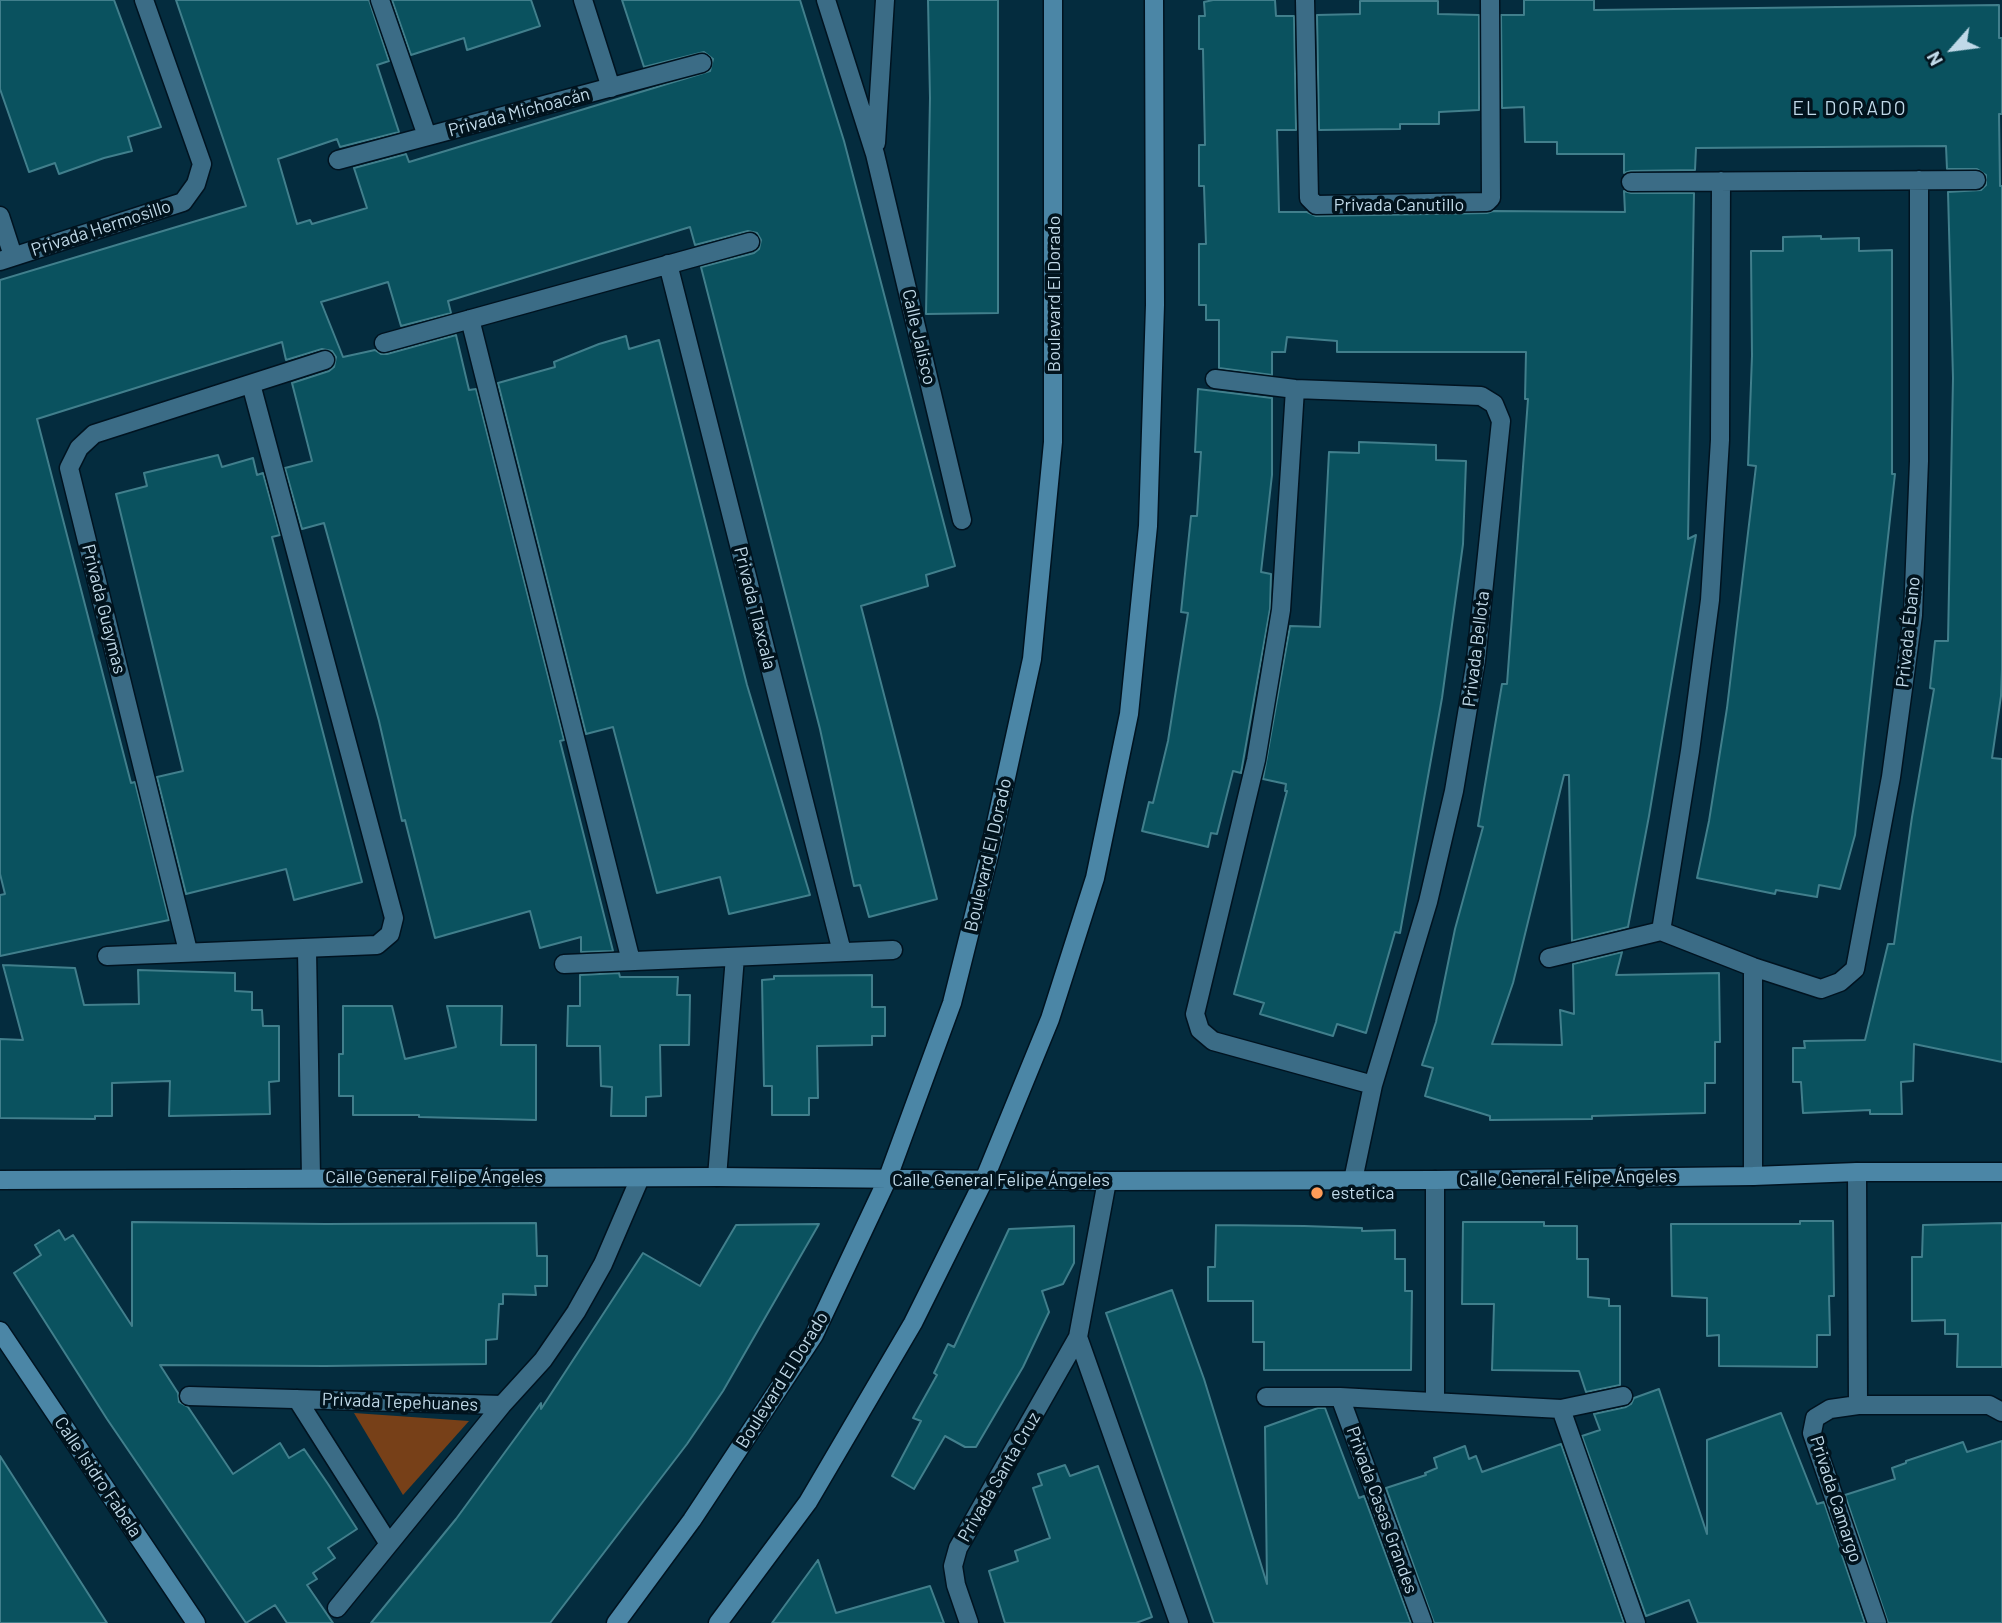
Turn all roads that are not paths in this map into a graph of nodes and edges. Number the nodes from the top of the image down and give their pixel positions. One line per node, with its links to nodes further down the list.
1 (144, 0): 21 (street, Privada Hermosillo)
2 (380, 0): 12 (street, Privada Michoacán)
3 (583, 0): 11 (street, Privada Michoacán)
4 (826, 0): 13 (street, Calle Jalisco)
5 (885, 0): 13 (street, Calle Jalisco)
6 (1053, 0): 49 (main road, Boulevard El Dorado)
7 (1154, 0): 50 (main road)
8 (1305, 0): 9 (street, Privada Canutillo)
9 (1490, 0)
10 (702, 63): 11 (street, Privada Michoacán)
11 (611, 88): 12 (street, Privada Michoacán)
12 (427, 136): 14 (street, Privada Michoacán)
13 (876, 154): 29 (street, Calle Jalisco)
14 (338, 160)
15 (1919, 180): 16 (street); 17 (street); 40 (street, Privada Ébano)
16 (1976, 180)
17 (1720, 181): 18 (street); 30 (street)
18 (1631, 182)
19 (0, 216): 21 (street, Privada Hermosillo)
20 (750, 242): 22 (street)
21 (7, 258)
22 (668, 264): 23 (street); 34 (street, Privada Tlaxcala)
23 (470, 319): 24 (street); 38 (street)
24 (384, 343)
25 (325, 360): 27 (street, Privada Guaymas)
26 (1215, 379): 28 (street, Privada Bellota)
27 (251, 383): 31 (street); 33 (street, Privada Guaymas)
28 (1295, 389): 41 (street); 41 (street, Privada Bellota)
29 (962, 520)
30 (1661, 931): 37 (street); 40 (street, Privada Ébano)
31 (307, 950): 33 (street); 45 (street)
32 (893, 950): 34 (street)
33 (188, 951): 35 (street)
34 (842, 952): 36 (street)
35 (107, 956)
36 (735, 957): 38 (street); 46 (street)
37 (1549, 958)
38 (631, 961): 39 (street)
39 (564, 964)
40 (1753, 967): 44 (street)
41 (1373, 1085): 51 (street, Privada Bellota)
42 (1857, 1172): 43 (main road, Calle General Felipe Ángeles); 44 (main road, Calle General Felipe Ángeles); 63 (street)
43 (2002, 1172)
44 (1753, 1176): 52 (main road, Calle General Felipe Ángeles)
45 (311, 1177): 47 (main road, Calle General Felipe Ángeles); 48 (main road, Calle General Felipe Ángeles)
46 (717, 1177): 47 (main road, Calle General Felipe Ángeles); 49 (main road, Calle General Felipe Ángeles)
47 (640, 1178): 62 (street, Privada Tepehuanes)
48 (0, 1180)
49 (887, 1180): 50 (main road, Calle General Felipe Ángeles); 69 (main road, Boulevard El Dorado)
50 (984, 1180): 53 (main road, Calle General Felipe Ángeles); 70 (main road)
51 (1353, 1180): 52 (main road, Calle General Felipe Ángeles); 53 (main road, Calle General Felipe Ángeles)
52 (1435, 1180): 61 (street)
53 (1107, 1181): 55 (street, Privada Santa Cruz)
54 (0, 1331): 68 (main road, Calle Isidro Fabela)
55 (1078, 1337): 71 (street, Privada Santa Cruz); 72 (street, Privada Santa Cruz)
56 (190, 1396): 60 (street, Privada Tepehuanes)
57 (1623, 1396): 64 (street, Privada Casas Grandes)
58 (1266, 1397): 59 (street, Privada Casas Grandes)
59 (1340, 1397): 61 (street, Privada Casas Grandes); 73 (street, Privada Casas Grandes)
60 (297, 1399): 62 (street, Privada Tepehuanes); 66 (street, Privada Tepehuanes)
61 (1435, 1401): 64 (street, Privada Casas Grandes)
62 (502, 1405): 66 (street, Privada Tepehuanes)
63 (1858, 1405): 65 (street, Privada Camargo); 75 (street, Privada Camargo)
64 (1561, 1409): 74 (street)
65 (2002, 1412)
66 (389, 1544): 67 (street, Privada Tepehuanes)
67 (337, 1608)
68 (196, 1623)
69 (616, 1623)
70 (718, 1623)
71 (969, 1623)
72 (1179, 1623)
73 (1423, 1623)
74 (1636, 1623)
75 (1877, 1623)

